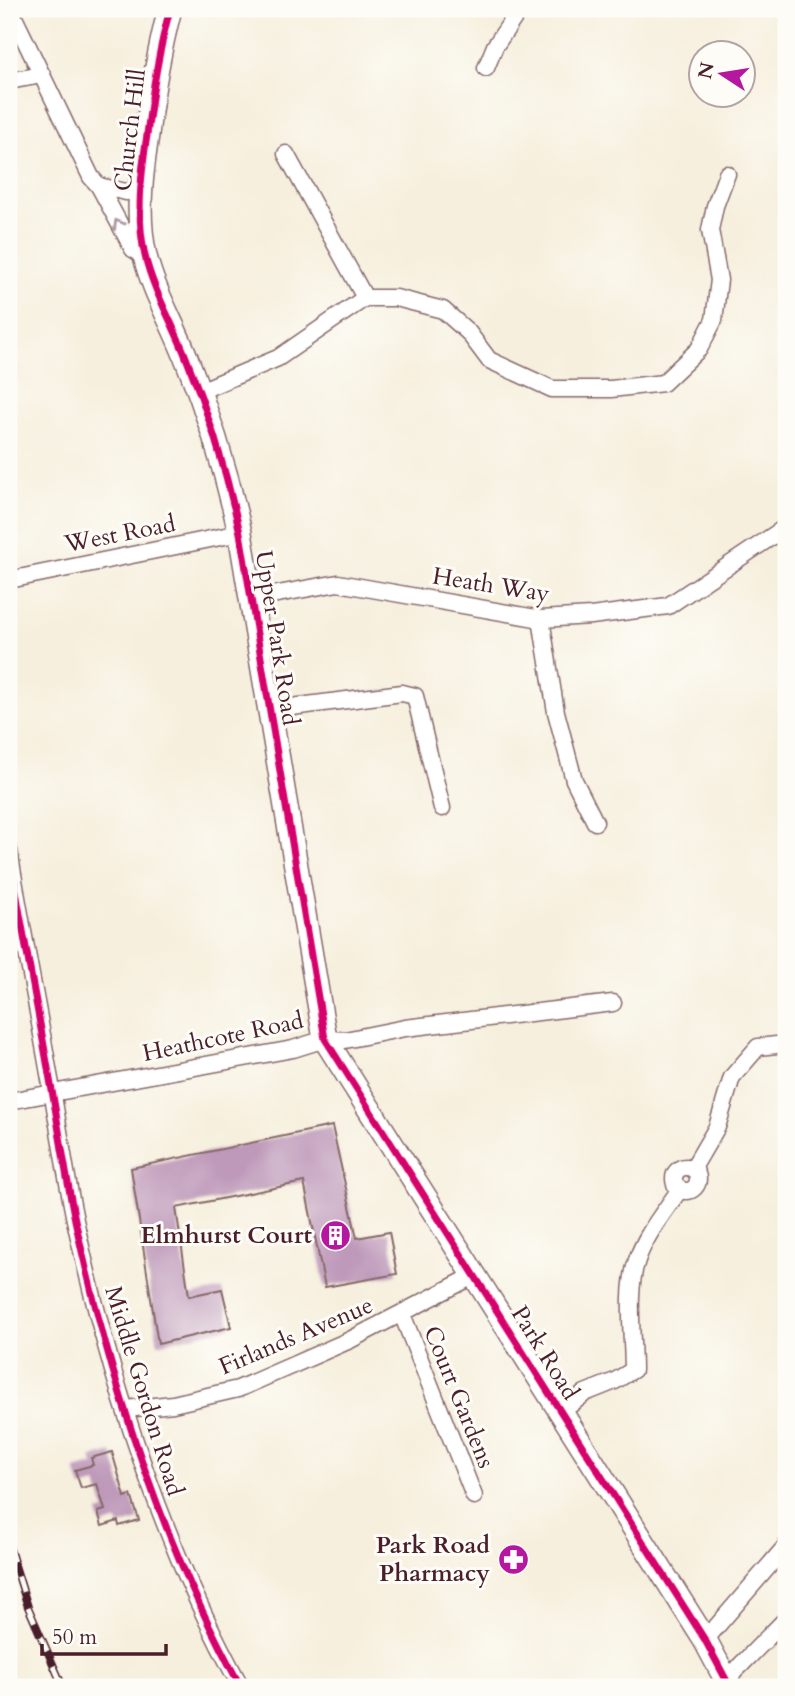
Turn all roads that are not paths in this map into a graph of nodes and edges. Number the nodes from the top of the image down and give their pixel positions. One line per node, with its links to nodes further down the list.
1 (10, 9): 5 (street, Upper Park Road)
2 (170, 9): 10 (street, Church Hill)
3 (520, 9): 4 (street)
4 (486, 68)
5 (42, 75): 6 (street); 9 (street, Upper Park Road)
6 (9, 81)
7 (286, 154): 12 (street)
8 (727, 174): 12 (street)
9 (99, 186): 10 (street); 11 (street, Upper Park Road, one-way to 9)
10 (139, 191): 11 (street, Church Hill)
11 (145, 256): 13 (street, Upper Park Road)
12 (365, 298): 13 (street)
13 (200, 391): 15 (street, Upper Park Road)
14 (786, 527): 18 (street, Heath Way)
15 (240, 533): 16 (street, West Road); 17 (street, Upper Park Road)
16 (9, 580)
17 (250, 599): 18 (street, Heath Way); 19 (street, Upper Park Road)
18 (541, 619): 21 (street)
19 (268, 710): 20 (street); 24 (street, Upper Park Road)
20 (442, 808)
21 (595, 822)
22 (9, 850): 26 (street, Middle Gordon Road)
23 (613, 1003): 24 (street, Heathcote Road)
24 (325, 1039): 26 (street, Heathcote Road); 28 (street, Park Road)
25 (786, 1044): 31 (street)
26 (52, 1092): 27 (street, Heathcote Road); 30 (street, Middle Gordon Road)
27 (9, 1101)
28 (473, 1276): 29 (street, Firlands Avenue); 31 (street, Park Road)
29 (402, 1314): 30 (street, Firlands Avenue); 32 (street, Court Gardens)
30 (126, 1409): 37 (street, Middle Gordon Road)
31 (560, 1413): 35 (street, Park Road)
32 (474, 1496)
33 (786, 1546): 35 (street)
34 (786, 1619): 36 (street)
35 (705, 1640): 36 (street, Park Road)
36 (728, 1684)
37 (241, 1687)

